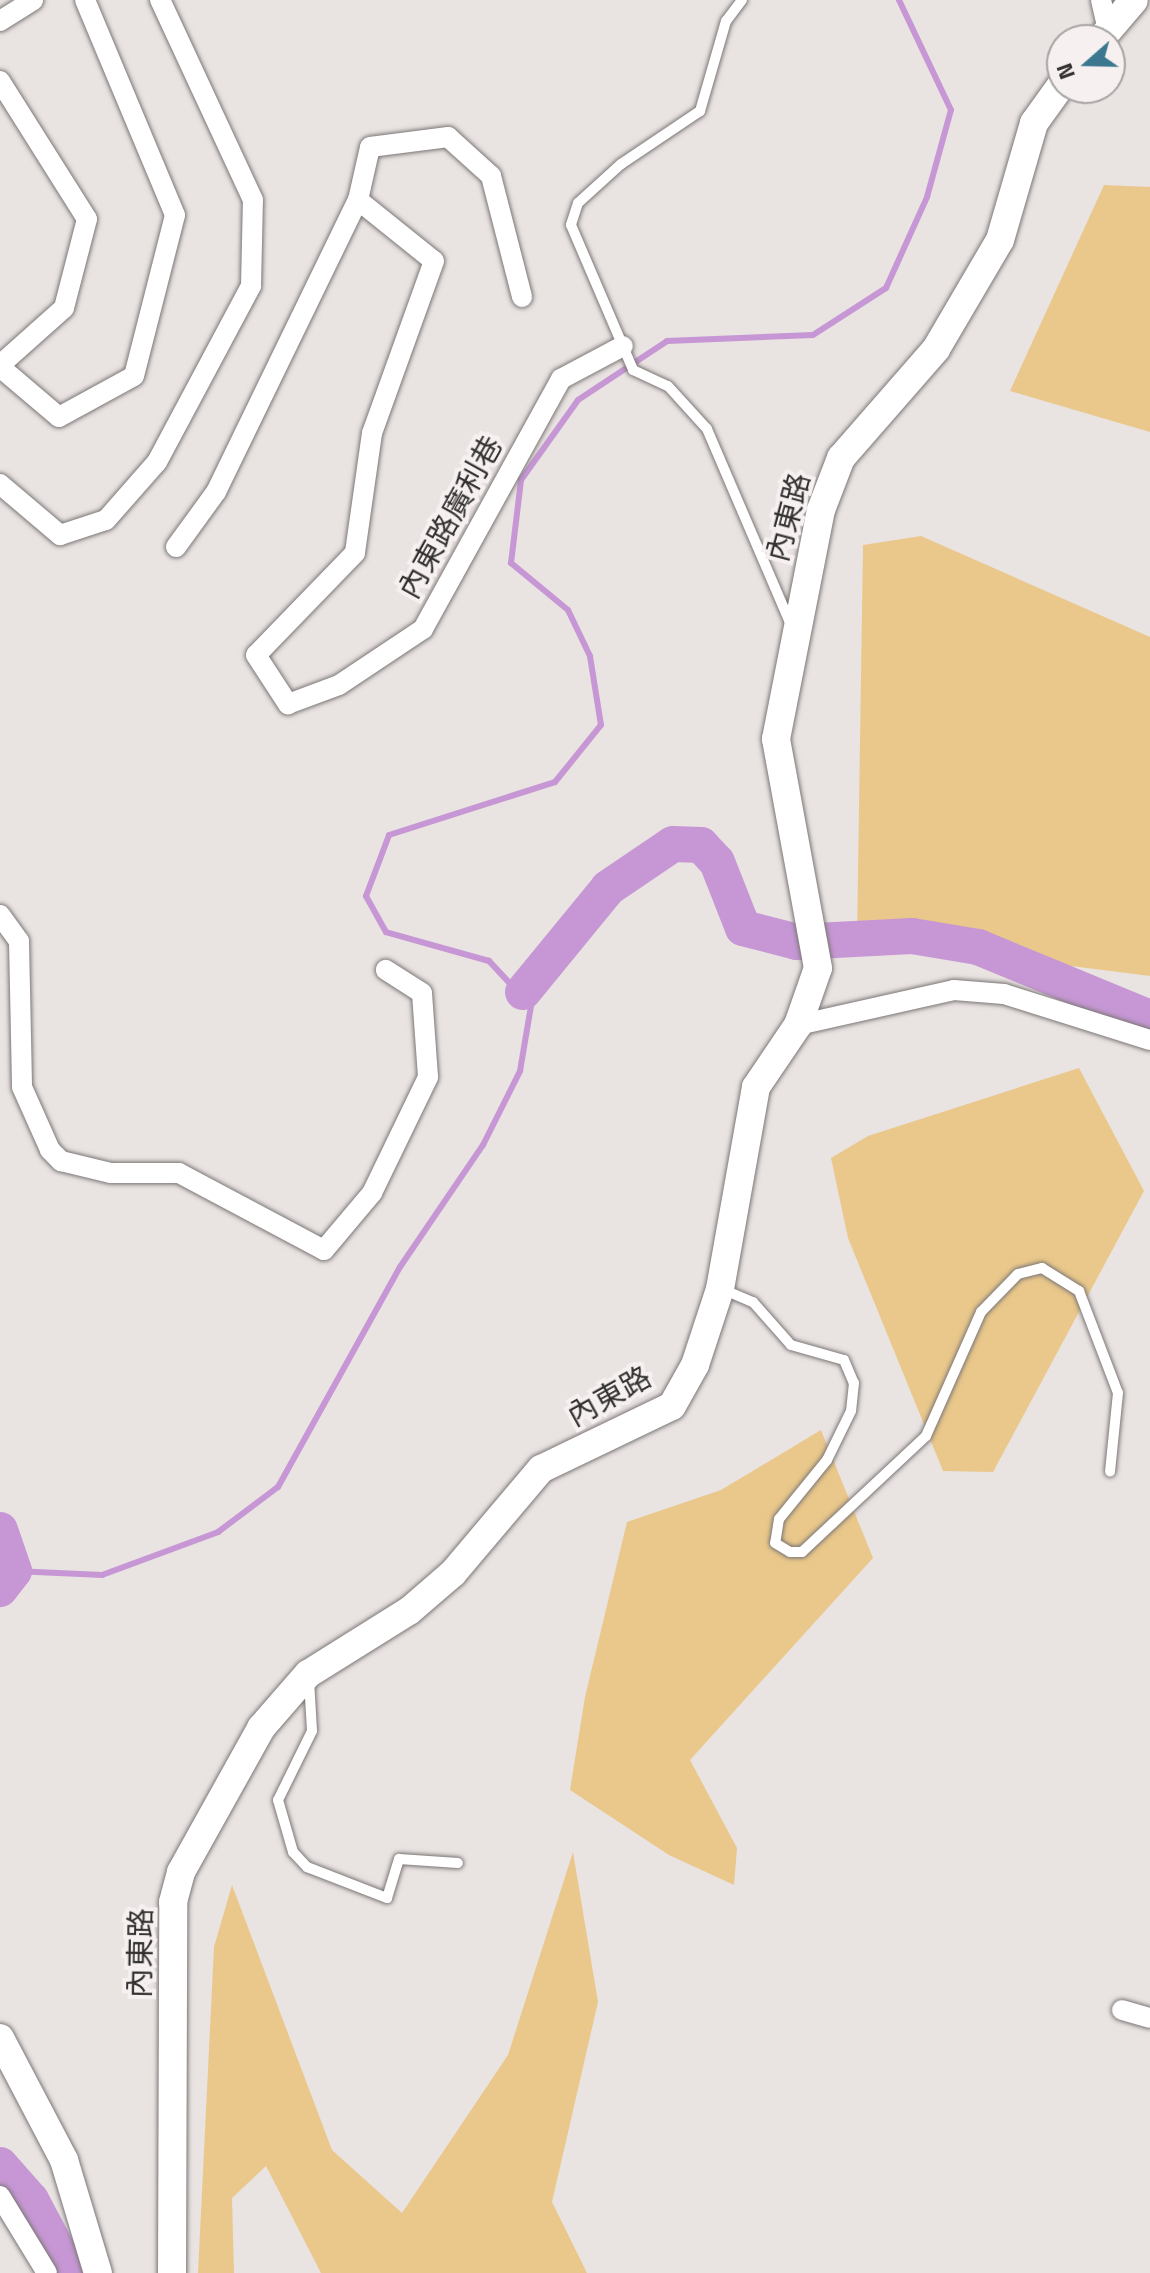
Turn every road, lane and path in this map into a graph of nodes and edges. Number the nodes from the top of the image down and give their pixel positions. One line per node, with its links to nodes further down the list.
1 (33, 0): 7 (street)
2 (85, 0): 15 (street)
3 (160, 0): 16 (street)
4 (742, 0): 14 (lane)
5 (1101, 0): 8 (street)
6 (1134, 0): 9 (street)
7 (0, 21)
8 (1103, 24)
9 (1113, 24)
10 (0, 81): 15 (street)
11 (1048, 104): 18 (street, 內東路)
12 (358, 200): 13 (street); 14 (street, 內東路廣利巷); 17 (street)
13 (522, 297)
14 (623, 346): 18 (lane)
15 (0, 366)
16 (0, 484)
17 (176, 547)
18 (794, 636): 21 (street, 內東路)
19 (0, 915): 20 (street)
20 (386, 970)
21 (798, 1025): 22 (street); 23 (street, 內東路)
22 (1150, 1040)
23 (720, 1289): 24 (lane); 25 (street, 內東路)
24 (1110, 1472)
25 (308, 1674): 26 (lane); 33 (street, 內東路)
26 (458, 1863)
27 (1122, 2010): 28 (street)
28 (1150, 2018)
29 (0, 2038): 32 (street)
30 (0, 2196): 31 (street)
31 (47, 2273)
32 (98, 2273)
33 (172, 2273)

